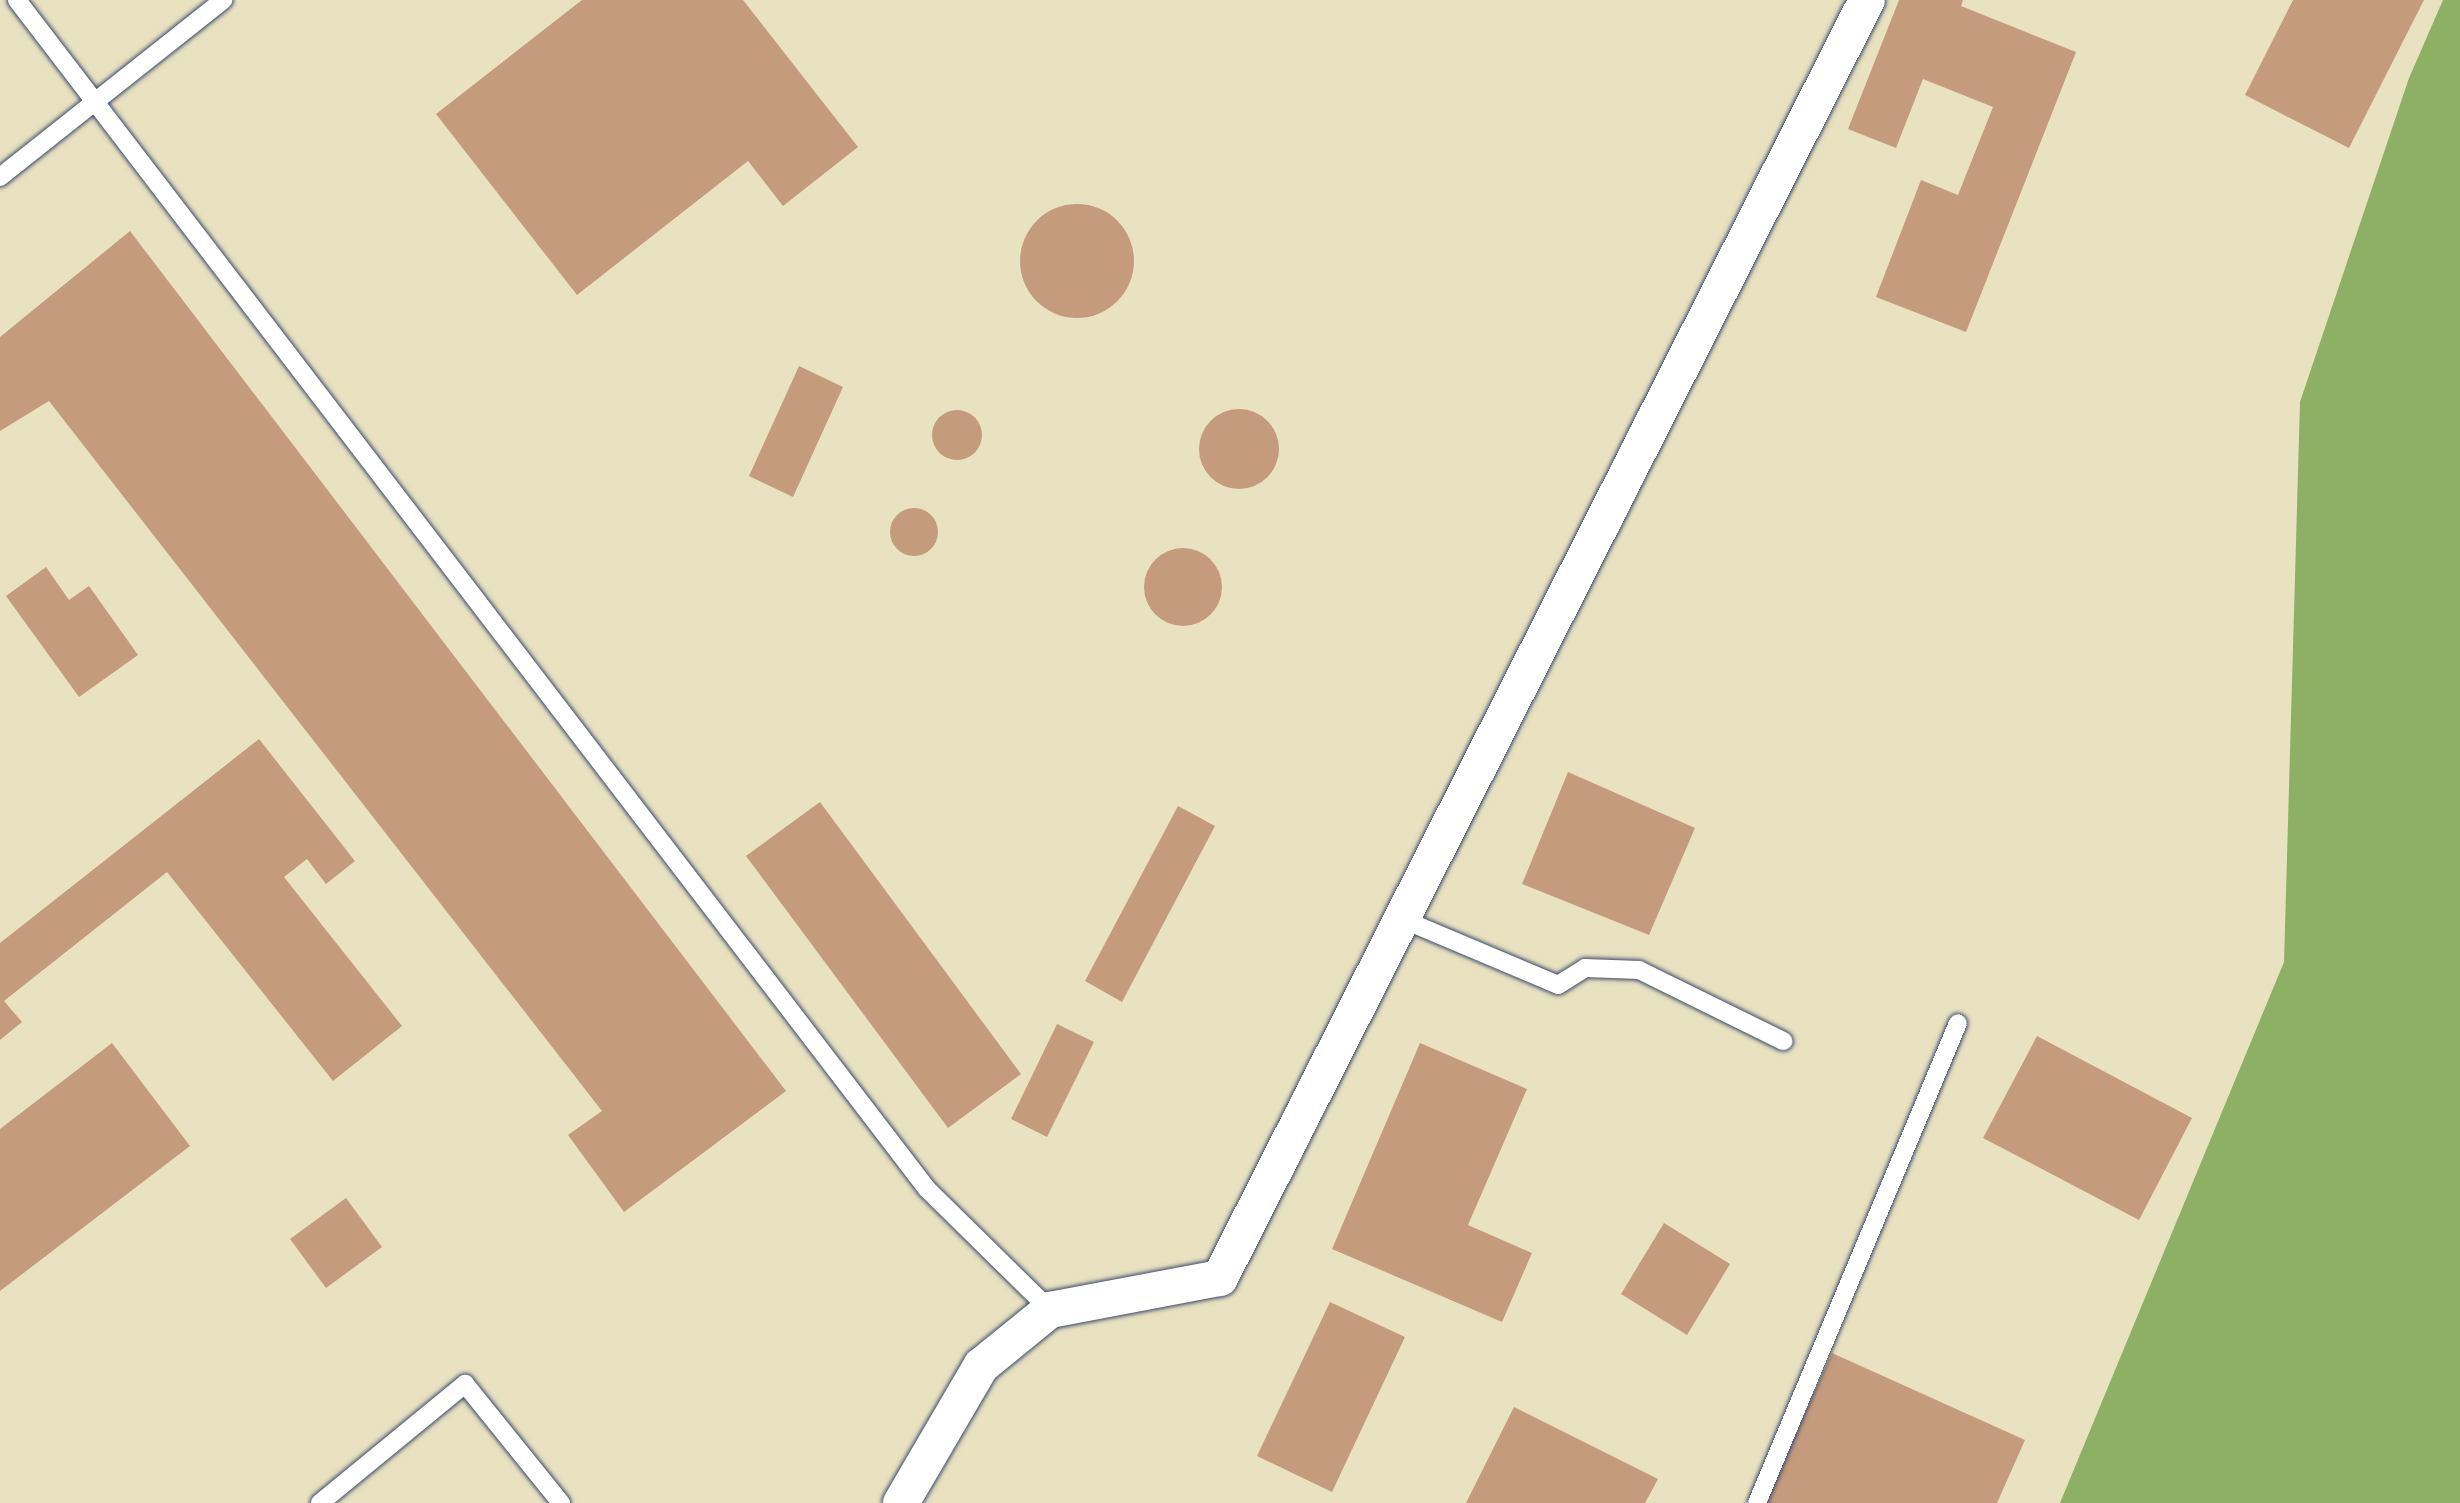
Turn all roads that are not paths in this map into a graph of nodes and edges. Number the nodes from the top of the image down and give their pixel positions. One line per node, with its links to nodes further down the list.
1 (17, 0): 4 (lane)
2 (223, 0): 4 (lane)
3 (1867, 0): 6 (street)
4 (95, 102): 5 (lane); 9 (lane)
5 (0, 177)
6 (1402, 919): 8 (lane); 9 (street)
7 (1958, 1023): 13 (lane)
8 (1783, 1041)
9 (1050, 1310): 12 (street)
10 (320, 1503): 11 (lane)
11 (561, 1503)
12 (901, 1503)
13 (1757, 1503)

